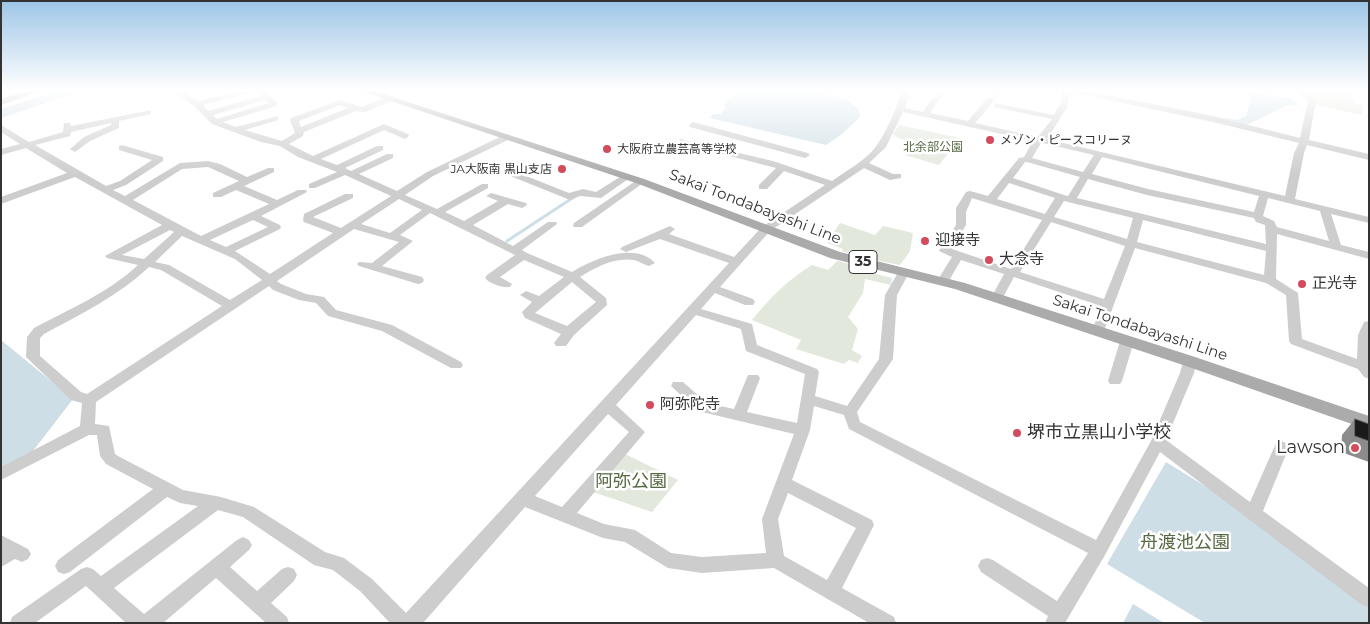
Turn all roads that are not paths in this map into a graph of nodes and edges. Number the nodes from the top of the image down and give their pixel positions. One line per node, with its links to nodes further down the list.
1 (114, 118): 24 (street); 29 (street)
2 (211, 118): 13 (street)
3 (228, 118): 13 (street)
4 (275, 118): 17 (street)
5 (331, 118): 25 (street)
6 (448, 118): 20 (main road, Sakai Tondabayashi Line / 35)
7 (896, 118): 36 (street)
8 (941, 118): 14 (street)
9 (976, 118): 14 (street)
10 (1057, 118): 21 (street)
11 (1209, 118): 23 (street)
12 (1309, 118): 23 (street)
13 (215, 122): 17 (street)
14 (970, 124): 21 (street)
15 (693, 125): 18 (street)
16 (1, 128): 24 (street)
17 (235, 130): 25 (street)
18 (734, 132): 28 (street); 37 (street)
19 (405, 136): 34 (street)
20 (507, 137): 43 (main road, Sakai Tondabayashi Line / 35); 57 (street)
21 (1040, 139): 31 (street); 35 (street)
22 (683, 141): 28 (street)
23 (1304, 142): 33 (street); 65 (street)
24 (25, 144): 30 (street); 40 (street)
25 (283, 144): 34 (street)
26 (122, 148): 53 (street)
27 (380, 148): 39 (street)
28 (712, 148): 37 (street)
29 (75, 149)
30 (1, 152)
31 (1099, 154): 42 (street); 59 (street)
32 (390, 156): 39 (street)
33 (1369, 157)
34 (314, 159): 39 (street)
35 (1027, 159): 42 (street); 45 (street)
36 (863, 164): 44 (street); 48 (street)
37 (785, 168): 48 (street); 52 (street)
38 (271, 170): 46 (street)
39 (344, 171): 50 (street); 57 (street)
40 (74, 173): 53 (street); 63 (street)
41 (511, 174): 43 (street)
42 (1085, 175): 60 (street); 72 (street)
43 (626, 176): 47 (main road, Sakai Tondabayashi Line / 35)
44 (898, 176)
45 (1008, 179): 60 (street); 62 (street)
46 (247, 181): 49 (street); 61 (street)
47 (640, 181): 77 (street); 80 (main road, Sakai Tondabayashi Line / 35)
48 (832, 184): 80 (street)
49 (235, 186): 55 (street); 66 (street)
50 (312, 186)
51 (485, 186): 68 (street)
52 (763, 186)
53 (106, 189): 61 (street)
54 (302, 192): 66 (street)
55 (217, 195)
56 (349, 196): 79 (street)
57 (396, 196): 68 (street); 79 (street)
58 (492, 196): 64 (street)
59 (1264, 196): 65 (street); 72 (street)
60 (1066, 198): 71 (street); 73 (street)
61 (126, 200): 78 (street)
62 (991, 200): 73 (street); 90 (street)
63 (1, 201)
64 (506, 201): 67 (street); 75 (street)
65 (1289, 201): 69 (street)
66 (278, 204): 70 (street)
67 (522, 205)
68 (434, 210): 75 (street); 82 (street)
69 (1325, 210): 74 (street); 85 (street)
70 (254, 216): 83 (street); 88 (street)
71 (1140, 216): 84 (street); 87 (street)
72 (1258, 216): 81 (street)
73 (1050, 218): 84 (street); 96 (street)
74 (1369, 220)
75 (465, 224): 89 (street)
76 (552, 224): 89 (street)
77 (578, 225)
78 (176, 228): 83 (street); 93 (street); 93 (street)
79 (346, 228): 82 (street); 98 (street)
80 (766, 229): 92 (street); 95 (main road, Sakai Tondabayashi Line / 35)
81 (1272, 229): 85 (street); 87 (street)
82 (392, 236): 99 (street)
83 (202, 240): 88 (street)
84 (1131, 244): 100 (street); 108 (street)
85 (1336, 246): 91 (street)
86 (626, 249): 92 (street)
87 (1271, 249): 100 (street)
88 (226, 251): 98 (street)
89 (519, 252): 97 (street); 102 (street)
90 (958, 256): 96 (street); 101 (street)
91 (1369, 256)
92 (735, 261): 103 (street)
93 (145, 263): 109 (street); 123 (street)
94 (649, 263): 97 (street)
95 (904, 271): 101 (main road, Sakai Tondabayashi Line / 35); 125 (street)
96 (1011, 273): 105 (street); 108 (street)
97 (572, 276): 106 (street); 113 (street)
98 (270, 280): 109 (street); 117 (street)
99 (418, 280)
100 (1270, 280): 118 (street)
101 (943, 281): 105 (main road, Sakai Tondabayashi Line / 35)
102 (506, 284)
103 (711, 288): 107 (street); 110 (street)
104 (526, 295): 106 (street)
105 (997, 298): 112 (main road, Sakai Tondabayashi Line / 35)
106 (541, 301): 113 (street)
107 (749, 302)
108 (1108, 304): 112 (street)
109 (231, 306): 123 (street)
110 (691, 310): 122 (street); 124 (street)
111 (1369, 325): 118 (street)
112 (1098, 331): 114 (main road, Sakai Tondabayashi Line / 35)
113 (569, 332): 115 (street)
114 (1127, 341): 116 (main road, Sakai Tondabayashi Line / 35); 120 (street)
115 (562, 343)
116 (1189, 361): 127 (main road, Sakai Tondabayashi Line / 35); 130 (street)
117 (456, 365)
118 (1366, 370)
119 (752, 378): 126 (street)
120 (1115, 381)
121 (678, 386): 126 (street)
122 (808, 399): 125 (street); 129 (street)
123 (90, 400): 128 (street)
124 (608, 406): 135 (street); 138 (street)
125 (850, 412): 140 (street)
126 (739, 416): 129 (street)
127 (1369, 423)
128 (87, 429): 132 (street); 134 (street)
129 (803, 430): 133 (street)
130 (1158, 442): 137 (street); 140 (street)
131 (1282, 447): 137 (street)
132 (1, 474)
133 (784, 483): 141 (street); 147 (street)
134 (166, 488): 136 (street); 142 (street)
135 (522, 500): 138 (street); 156 (street)
136 (215, 502): 146 (street); 155 (street)
137 (1254, 513): 148 (street)
138 (566, 515): 141 (street)
139 (243, 545): 144 (street)
140 (1100, 550): 150 (street)
141 (776, 560): 147 (street)
142 (64, 566)
143 (987, 566): 150 (street)
144 (217, 567): 149 (street); 153 (street)
145 (288, 575): 149 (street)
146 (101, 587): 151 (street); 152 (street)
147 (830, 591): 157 (street)
148 (1369, 599)
149 (257, 603): 154 (street)
150 (1057, 618)
151 (19, 623)
152 (140, 623)
153 (148, 623)
154 (280, 623)
155 (403, 623)
156 (410, 623)
157 (887, 623)

